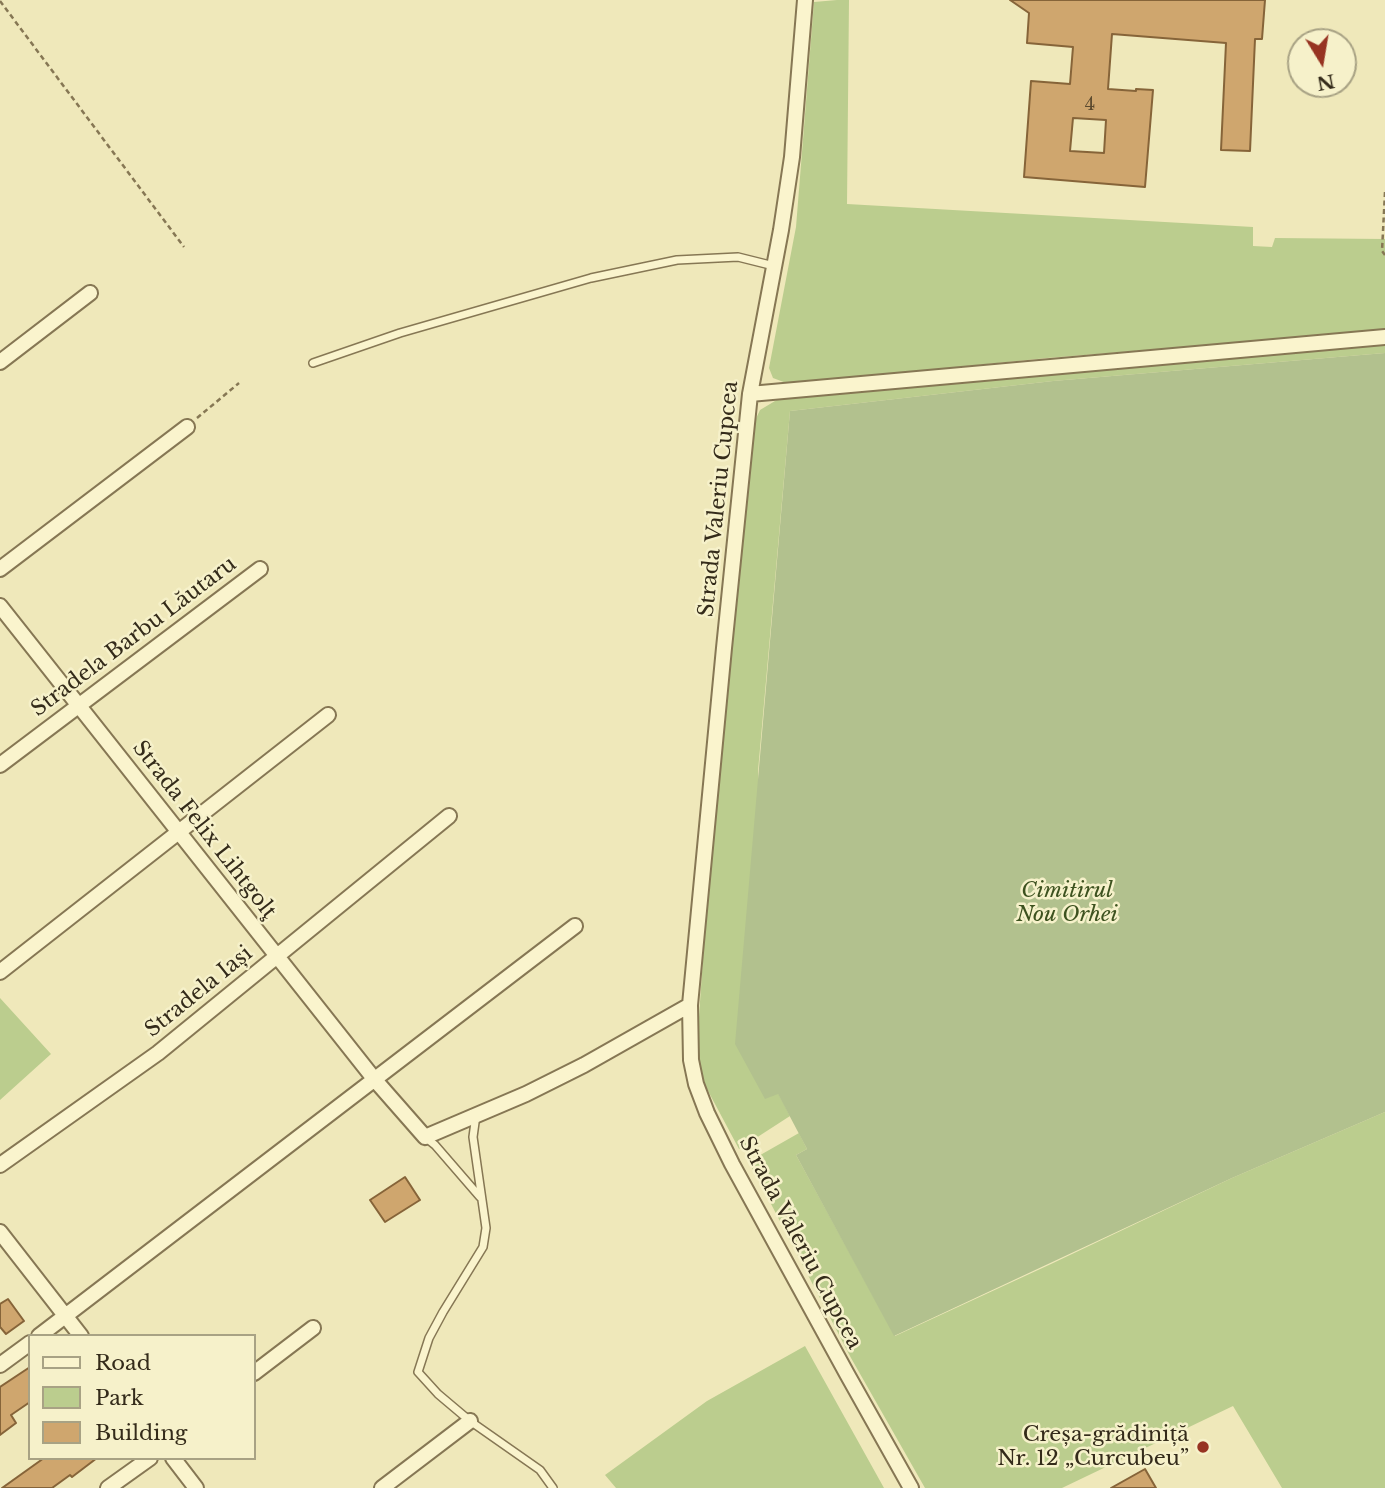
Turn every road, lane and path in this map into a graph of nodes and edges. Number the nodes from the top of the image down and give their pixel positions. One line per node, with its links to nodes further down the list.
1 (806, 0): 6 (street, Strada Valeriu Cupcea)
2 (0, 1): 4 (path)
3 (1385, 192): 5 (path)
4 (184, 247)
5 (1385, 255)
6 (774, 266): 10 (lane); 12 (street, Strada Valeriu Cupcea)
7 (90, 293): 9 (street)
8 (1385, 337): 12 (street)
9 (0, 362)
10 (313, 363)
11 (239, 383): 13 (path)
12 (750, 394): 25 (street, Strada Valeriu Cupcea)
13 (187, 427): 14 (street)
14 (0, 569)
15 (260, 569): 17 (street, Stradela Barbu Lăutaru)
16 (0, 606): 17 (street, Strada Felix Lihtgolţ)
17 (78, 706): 19 (street, Stradela Barbu Lăutaru); 21 (street, Strada Felix Lihtgolţ)
18 (328, 715): 21 (street)
19 (0, 765)
20 (449, 816): 23 (street, Stradela Iași)
21 (178, 832): 23 (street, Strada Felix Lihtgolţ); 24 (street)
22 (575, 926): 26 (street)
23 (276, 957): 26 (street, Strada Felix Lihtgolţ); 29 (street, Stradela Iași)
24 (0, 972)
25 (690, 1006): 27 (street); 46 (street, Strada Valeriu Cupcea)
26 (374, 1080): 28 (street, Strada Felix Lihtgolţ); 32 (street)
27 (476, 1114): 28 (street); 30 (lane)
28 (425, 1137): 30 (lane)
29 (0, 1165)
30 (481, 1197): 39 (lane)
31 (0, 1233): 32 (street)
32 (66, 1316): 34 (street); 35 (street)
33 (313, 1328): 38 (street)
34 (42, 1334)
35 (79, 1334)
36 (28, 1344): 37 (street)
37 (0, 1365)
38 (256, 1371)
39 (470, 1421): 44 (street); 45 (lane)
40 (147, 1460): 42 (street)
41 (175, 1460): 43 (street)
42 (108, 1488)
43 (196, 1488)
44 (382, 1488)
45 (553, 1488)
46 (911, 1488)

